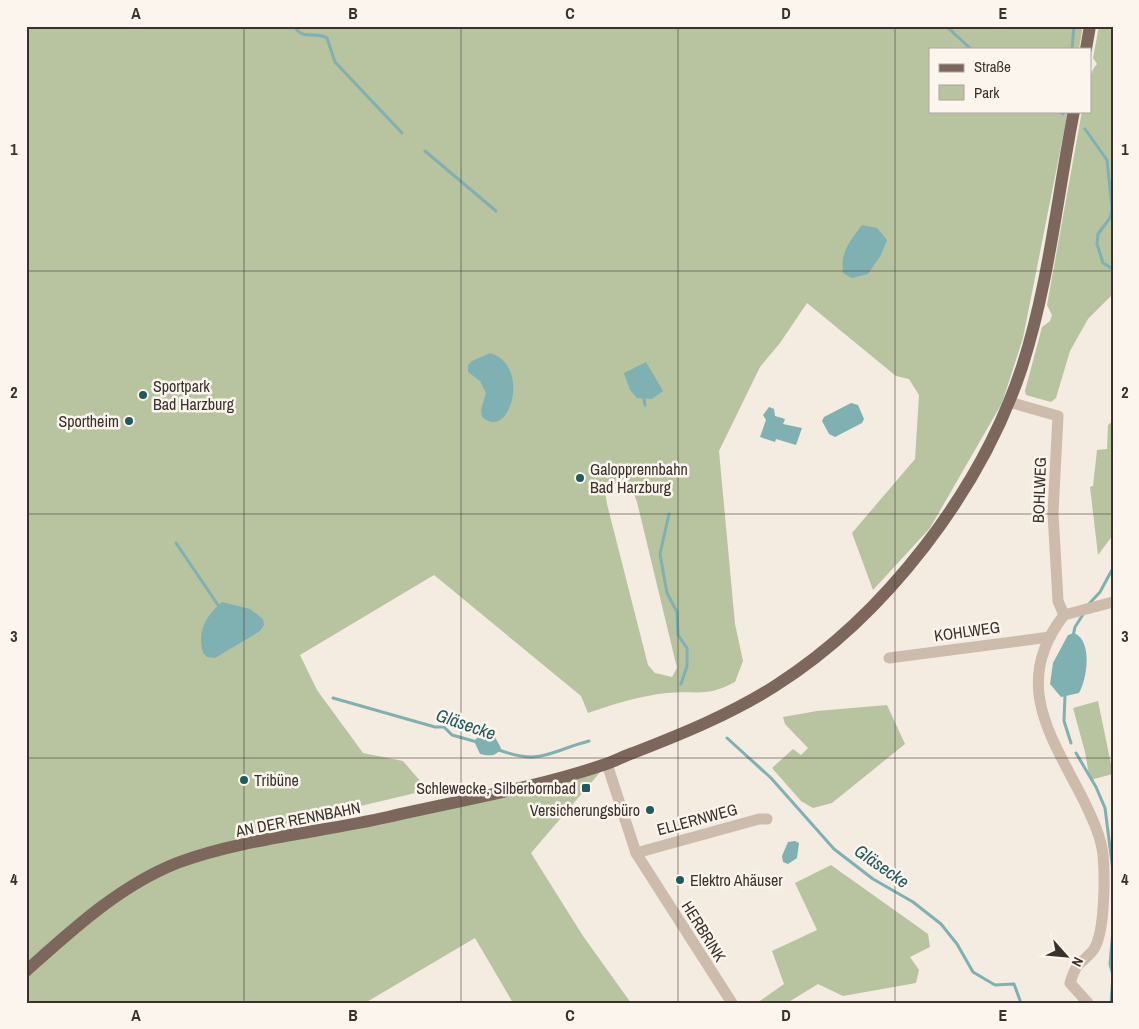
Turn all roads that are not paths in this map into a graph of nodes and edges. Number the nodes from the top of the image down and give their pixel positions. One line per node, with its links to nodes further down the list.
1 (1090, 26): 2 (main road)
2 (1086, 48)
3 (1074, 112): 4 (main road, AN DER RENNBAHN)
4 (1009, 402): 6 (street, BOHLWEG); 9 (main road, AN DER RENNBAHN)
5 (1113, 602): 6 (street)
6 (1064, 615): 7 (street)
7 (1050, 637): 8 (street, KOHLWEG); 14 (street)
8 (889, 658)
9 (607, 764): 11 (street, HERBRINK); 12 (main road, AN DER RENNBAHN)
10 (767, 819): 11 (street, ELLERNWEG)
11 (636, 853): 13 (street, HERBRINK)
12 (26, 971)
13 (732, 1003)
14 (1088, 1003)

